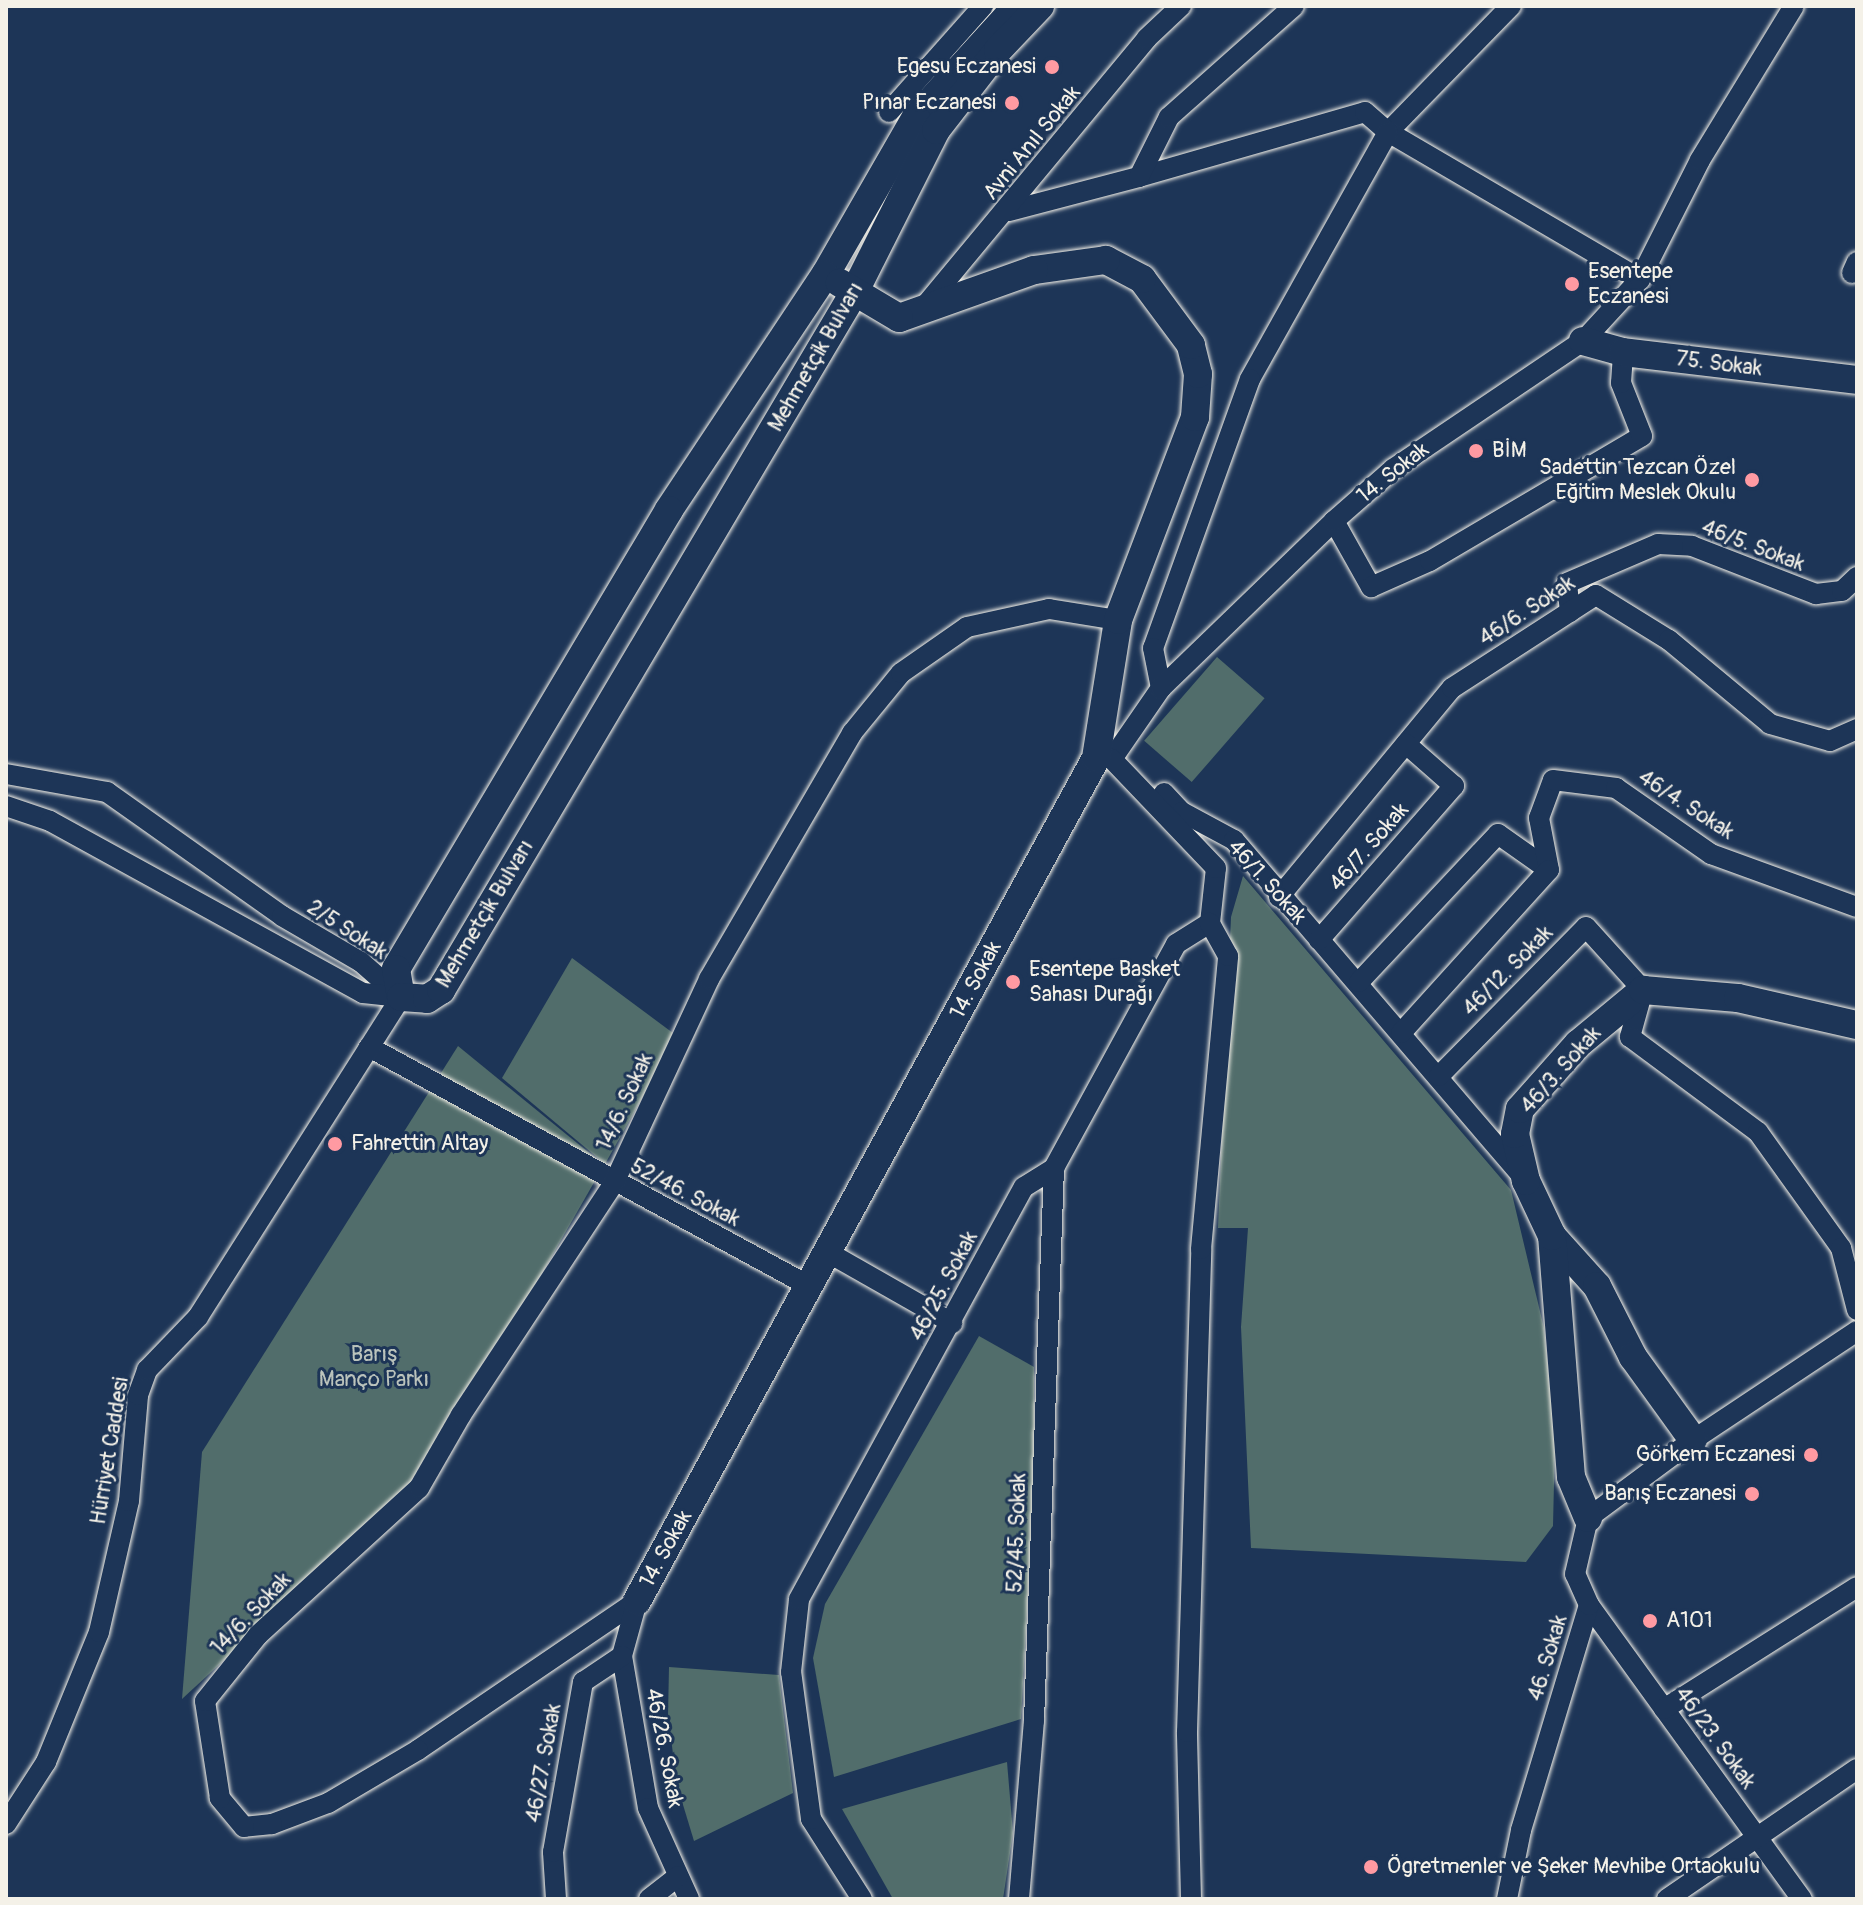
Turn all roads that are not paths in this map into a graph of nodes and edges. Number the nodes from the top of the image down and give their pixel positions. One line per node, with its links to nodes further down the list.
1 (983, 6): 8 (street)
2 (1017, 6): 8 (street, Mehmetçik Bulvarı)
3 (1040, 6): 8 (street, Mehmetçik Bulvarı)
4 (1181, 6): 11 (street, Avni Anıl Sokak)
5 (1294, 6): 10 (street)
6 (1511, 6): 9 (street)
7 (1794, 6): 13 (street, 14. Sokak)
8 (926, 124): 12 (street, Mehmetçik Bulvarı); 14 (street, Mehmetçik Bulvarı)
9 (1388, 132): 10 (street); 13 (street); 23 (street)
10 (1139, 177): 11 (street)
11 (1009, 211): 15 (street, Avni Anıl Sokak)
12 (825, 275): 14 (street); 36 (street, Mehmetçik Bulvarı)
13 (1640, 279): 16 (street, 14. Sokak)
14 (855, 291): 15 (street); 36 (street, Mehmetçik Bulvarı)
15 (921, 311): 22 (street)
16 (1583, 341): 17 (street, 75. Sokak); 19 (street, 14. Sokak)
17 (1623, 352): 18 (street, 75. Sokak); 19 (street)
18 (1857, 380)
19 (1334, 521): 23 (street, 14. Sokak)
20 (1857, 577): 21 (street, 46/5. Sokak)
21 (1570, 612): 24 (street, 46/6. Sokak); 25 (street, 46/6. Sokak)
22 (1118, 620): 26 (street); 43 (street, 14/6. Sokak)
23 (1161, 688): 26 (street, 14. Sokak)
24 (1857, 729)
25 (1406, 744): 30 (street, 46/6. Sokak); 33 (street, 46/7. Sokak)
26 (1109, 755): 30 (street, 46/1. Sokak); 32 (street); 45 (street, 14. Sokak)
27 (6, 774): 36 (street, 2/5 Sokak)
28 (6, 806): 36 (street, 2/5 Sokak)
29 (1549, 870): 31 (street, 46/4. Sokak); 34 (street); 38 (street)
30 (1279, 897): 33 (street, 46/1. Sokak)
31 (1857, 907)
32 (1210, 923): 41 (street, 46/25. Sokak); 67 (street)
33 (1319, 940): 34 (street, 46/1. Sokak)
34 (1359, 982): 38 (street, 46/1. Sokak)
35 (1643, 990): 37 (street); 40 (street, 46/12. Sokak); 42 (street, 46/3. Sokak); 47 (street)
36 (401, 997): 39 (street, Hürriyet Caddesi)
37 (1857, 1025)
38 (1401, 1033): 40 (street, 46/1. Sokak)
39 (369, 1047): 43 (street, 52/46. Sokak); 59 (street, Hürriyet Caddesi)
40 (1439, 1076): 42 (street, 46/1. Sokak)
41 (1054, 1168): 48 (street, 46/25. Sokak); 66 (street, 52/45. Sokak)
42 (1526, 1181): 44 (street, 46/3. Sokak)
43 (614, 1183): 46 (street, 52/46. Sokak); 56 (street, 14/6. Sokak)
44 (1552, 1236): 50 (street); 51 (street, 46/3. Sokak)
45 (829, 1253): 46 (street, 14. Sokak); 48 (street)
46 (811, 1287): 53 (street, 14. Sokak)
47 (1857, 1310)
48 (952, 1323): 65 (street, 46/25. Sokak)
49 (1857, 1331): 50 (street)
50 (1693, 1440): 51 (street)
51 (1588, 1518): 54 (street, 46. Sokak)
52 (1857, 1587): 57 (street)
53 (637, 1601): 55 (street, 46/26. Sokak); 56 (street, 14. Sokak)
54 (1589, 1605): 57 (street, 46/23. Sokak); 68 (street, 46. Sokak)
55 (622, 1656): 61 (street, 46/26. Sokak); 62 (street, 46/27. Sokak)
56 (205, 1701)
57 (1664, 1709): 60 (street, 46/23. Sokak)
58 (1857, 1769): 60 (street)
59 (6, 1824)
60 (1758, 1837): 69 (street); 70 (street, 46/23. Sokak)
61 (678, 1876): 63 (street); 64 (street, 46/26. Sokak)
62 (556, 1899)
63 (649, 1899)
64 (689, 1899)
65 (862, 1899)
66 (1019, 1899)
67 (1191, 1899)
68 (1507, 1899)
69 (1667, 1899)
70 (1802, 1899)

